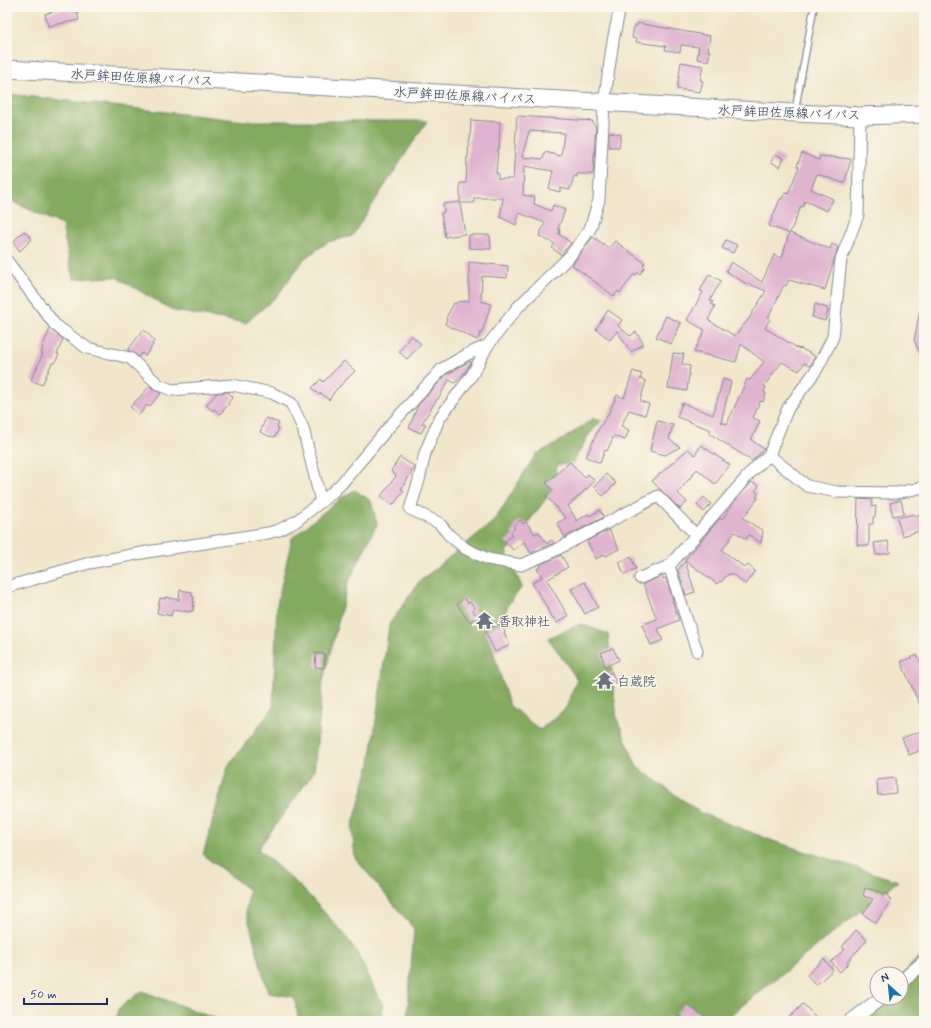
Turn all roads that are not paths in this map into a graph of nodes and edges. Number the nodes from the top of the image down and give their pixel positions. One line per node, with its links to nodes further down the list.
1 (620, 7): 4 (street)
2 (814, 7): 5 (lane)
3 (7, 69): 4 (main road, 水戸鉾田佐原線バイパス)
4 (604, 103): 5 (main road, 水戸鉾田佐原線バイパス); 9 (street)
5 (795, 113): 7 (main road, 水戸鉾田佐原線バイパス)
6 (924, 114): 7 (main road, 水戸鉾田佐原線バイパス)
7 (860, 116): 10 (street)
8 (7, 261): 12 (street)
9 (488, 345): 12 (street); 13 (street)
10 (769, 455): 11 (street); 13 (street)
11 (924, 487)
12 (321, 502): 16 (street)
13 (696, 536): 14 (street)
14 (668, 566): 15 (street); 17 (street)
15 (640, 578)
16 (7, 587)
17 (696, 651)
18 (924, 962): 19 (street)
19 (909, 975)
20 (871, 1006): 21 (street)
21 (851, 1021)

